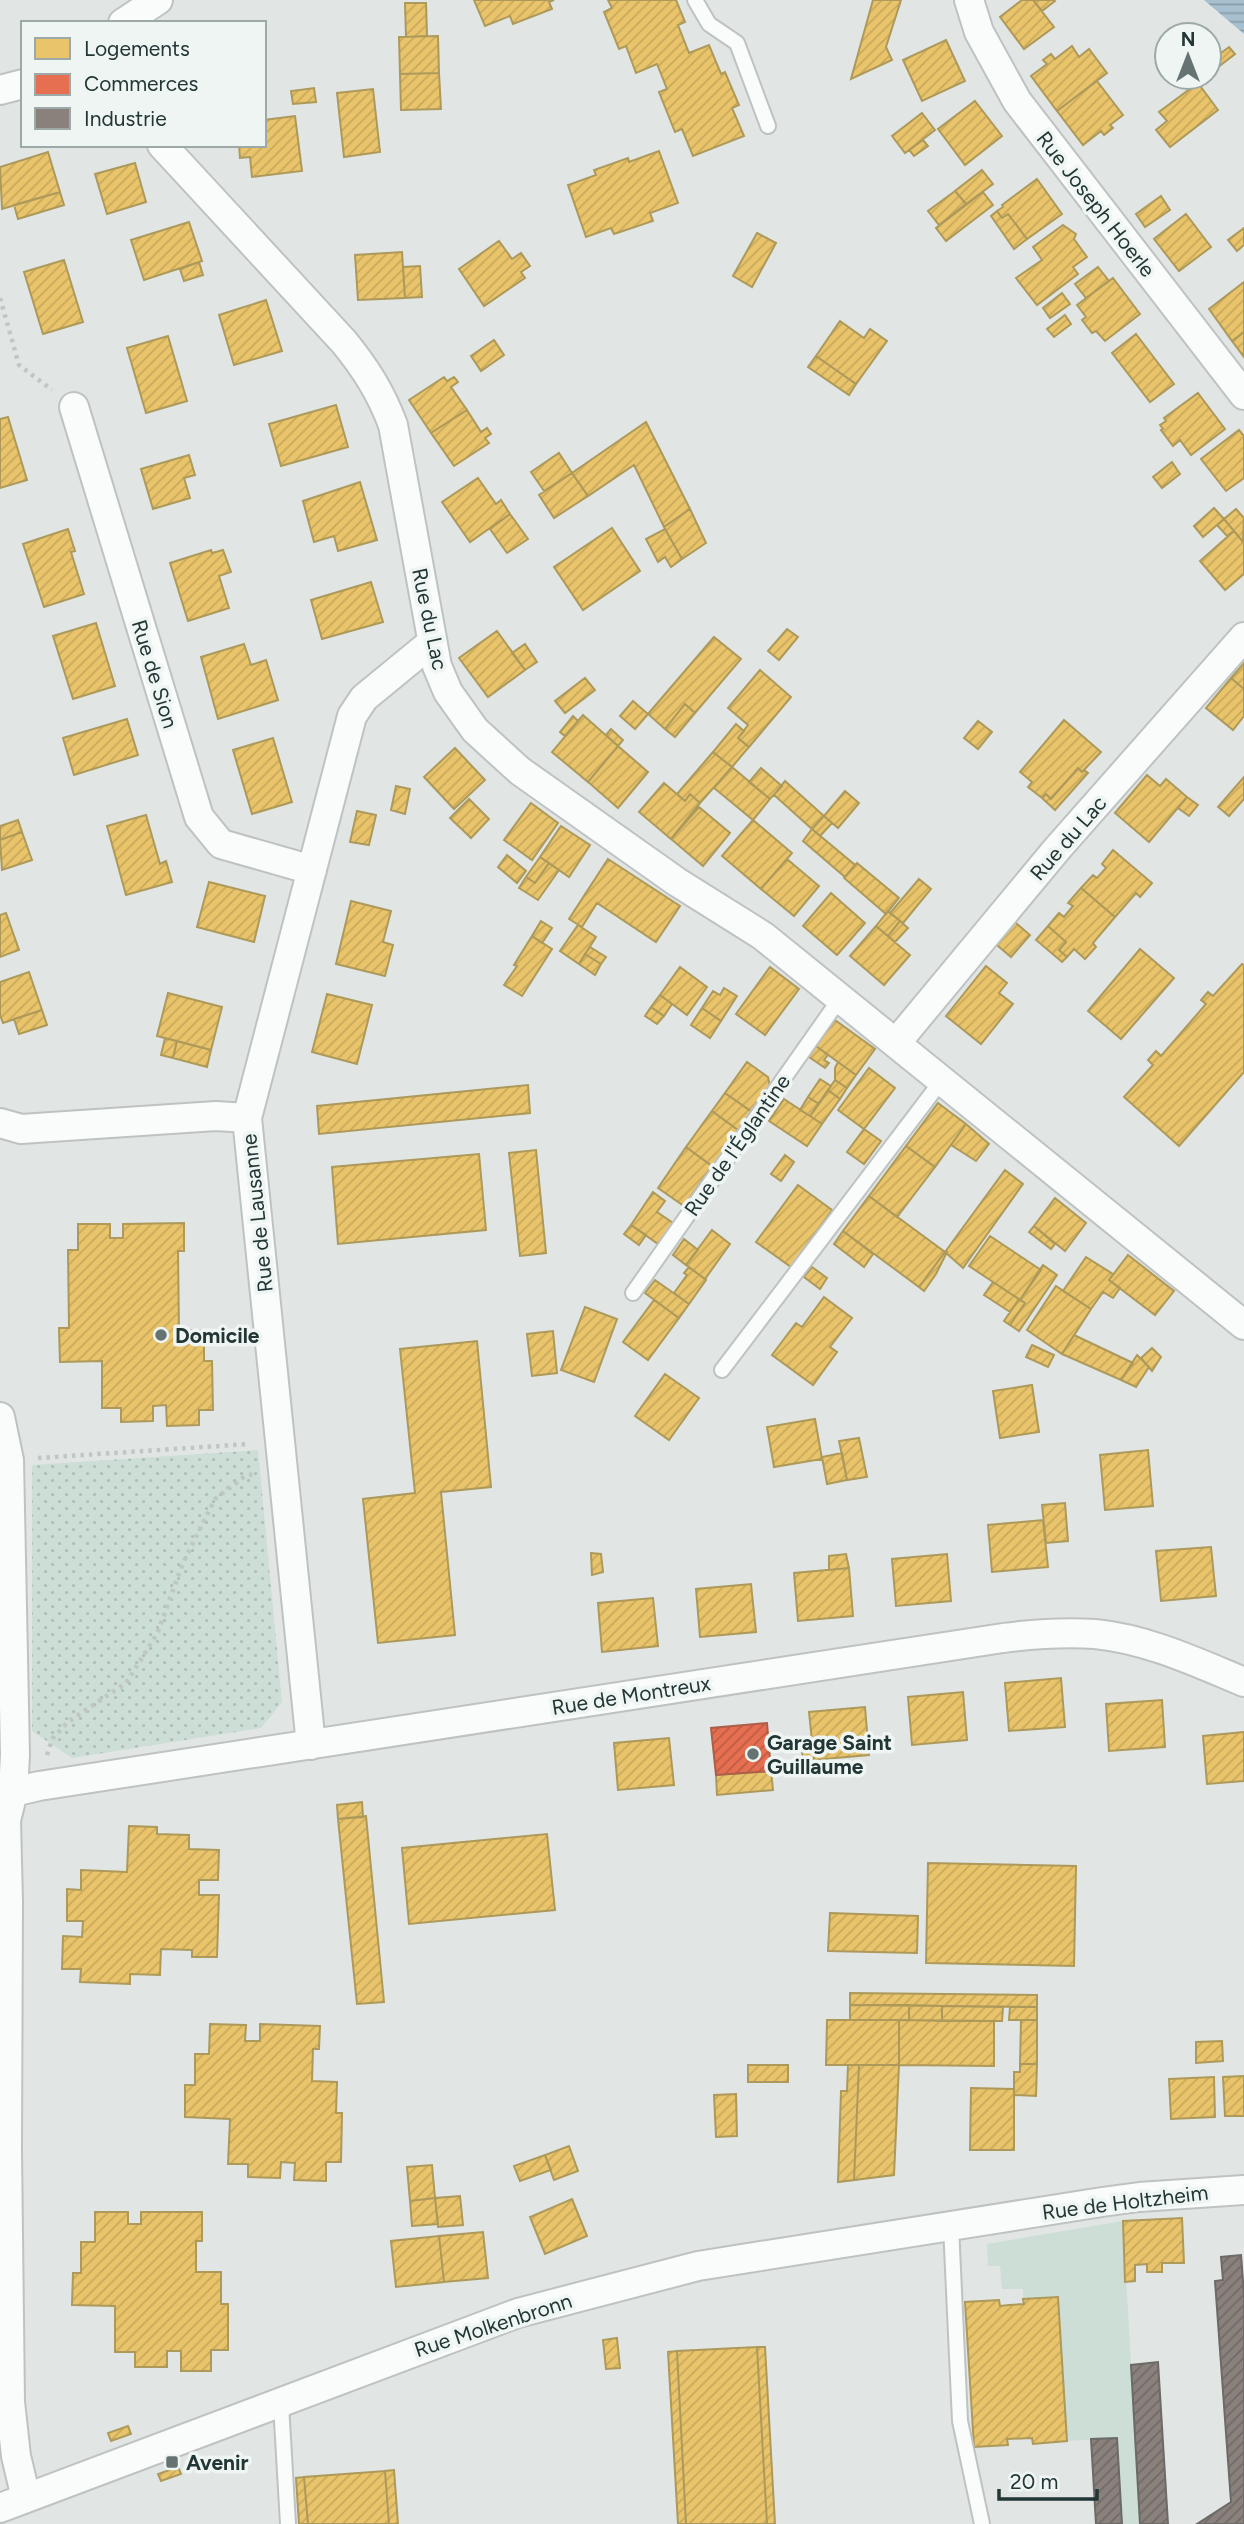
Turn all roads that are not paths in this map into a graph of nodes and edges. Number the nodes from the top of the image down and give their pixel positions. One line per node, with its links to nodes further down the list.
1 (158, 0): 4 (street)
2 (695, 0): 7 (lane)
3 (969, 0): 9 (street, Rue Joseph Hoerle)
4 (126, 21)
5 (21, 85): 6 (street)
6 (0, 90)
7 (768, 126)
8 (164, 147): 12 (street, Rue du Lac)
9 (1244, 395)
10 (74, 407): 13 (street, Rue de Sion)
11 (1244, 637): 15 (street, Rue du Lac)
12 (431, 643): 13 (street, Rue de Lausanne); 14 (street, Rue du Lac)
13 (312, 870): 17 (street, Rue de Lausanne)
14 (841, 997): 15 (street, Rue du Lac); 19 (lane, Rue de l'Églantine)
15 (895, 1043): 16 (street, Rue du Lac)
16 (942, 1080): 20 (street, Rue du Lac); 21 (lane)
17 (247, 1118): 18 (street); 24 (street, Rue de Lausanne)
18 (1, 1126)
19 (633, 1293)
20 (1244, 1325)
21 (722, 1370)
22 (0, 1416): 25 (street)
23 (1244, 1682): 24 (street, Rue de Montreux)
24 (311, 1745): 25 (street, Rue de Montreux)
25 (26, 1789): 26 (street)
26 (4, 2150): 31 (street)
27 (1244, 2190): 28 (street, Rue de Holtzheim)
28 (1007, 2217): 29 (street, Rue Molkenbronn)
29 (951, 2226): 30 (street, Rue Molkenbronn); 34 (lane)
30 (281, 2404): 31 (street, Rue Molkenbronn); 33 (lane)
31 (26, 2498): 32 (street, Rue Molkenbronn)
32 (0, 2508)
33 (288, 2524)
34 (982, 2524)

